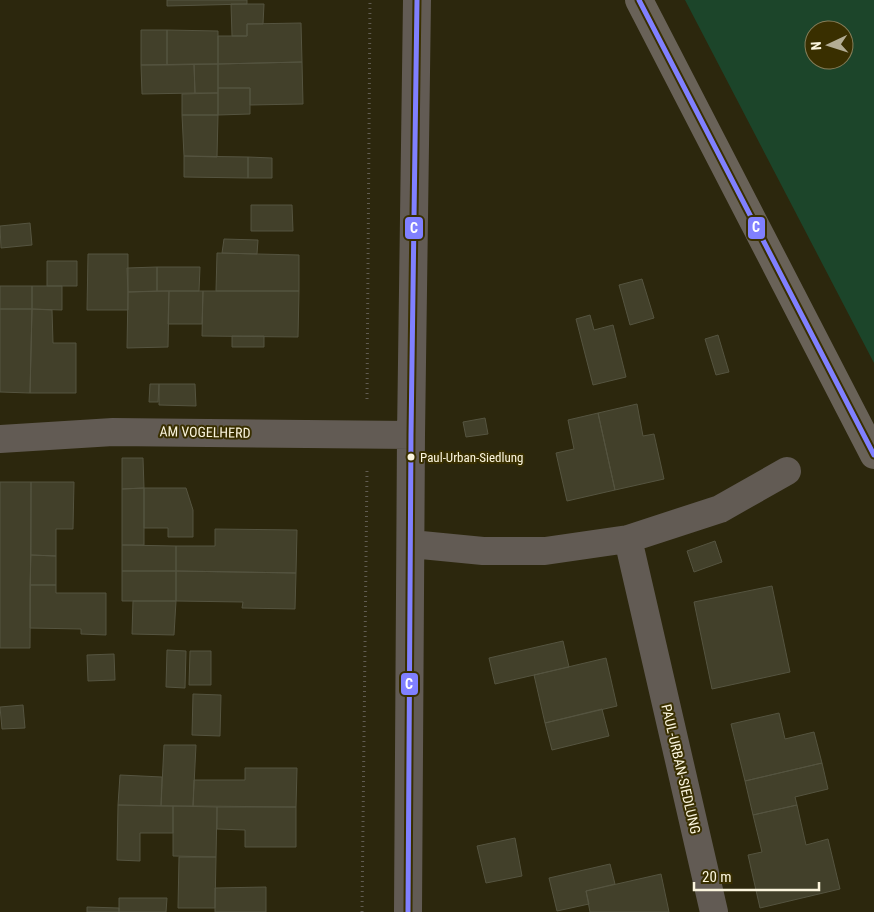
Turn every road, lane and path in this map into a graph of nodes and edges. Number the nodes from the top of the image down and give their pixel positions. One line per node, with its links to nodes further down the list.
1 (417, 0): 3 (street)
2 (639, 0): 5 (main road)
3 (411, 435): 4 (street, AM VOGELHERD); 8 (street)
4 (0, 439)
5 (874, 455)
6 (787, 471): 7 (street)
7 (628, 539): 8 (street); 10 (street, PAUL-URBAN-SIEDLUNG)
8 (411, 544): 9 (street)
9 (408, 912)
10 (714, 912)

